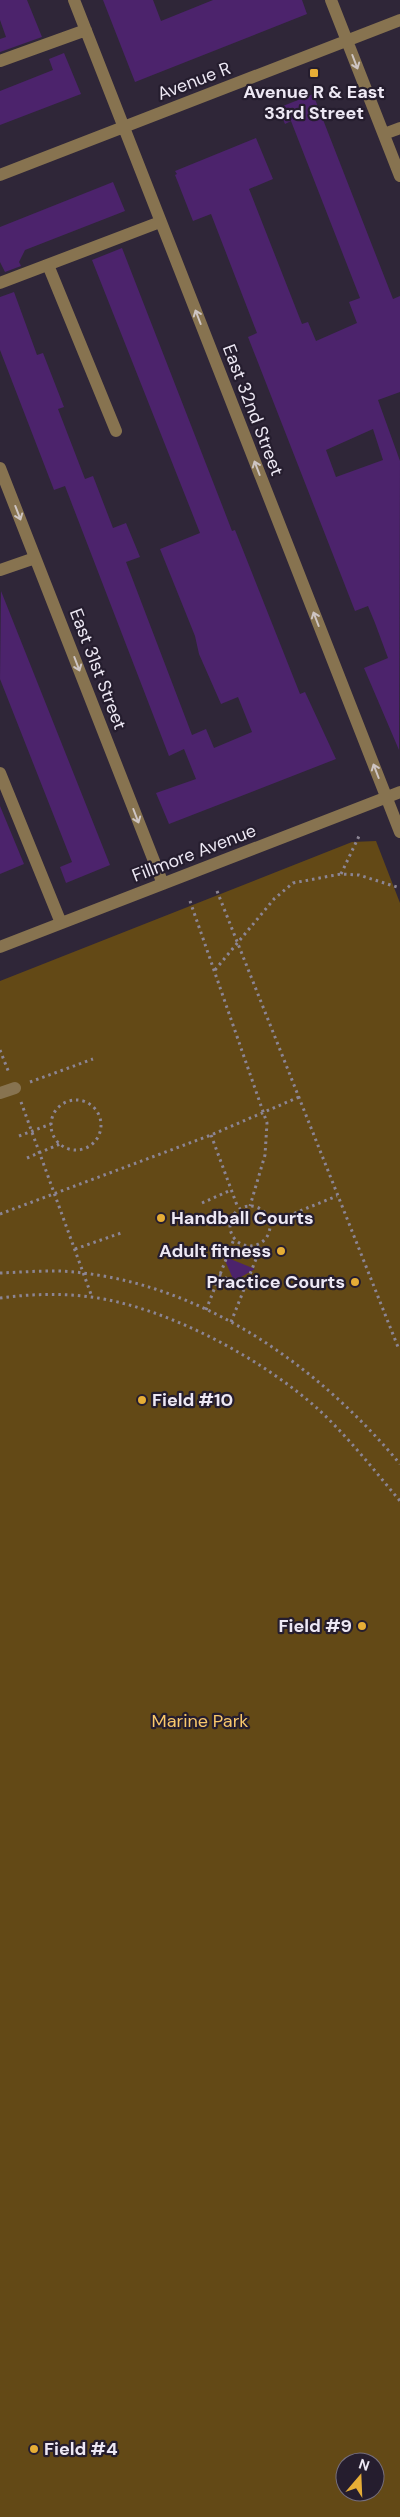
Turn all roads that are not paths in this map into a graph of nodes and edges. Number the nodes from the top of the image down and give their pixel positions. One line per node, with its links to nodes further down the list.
1 (74, 0): 4 (street, East 32nd Street)
2 (331, 0): 5 (street)
3 (400, 20): 5 (street, Avenue R)
4 (86, 30): 6 (street); 7 (street, East 32nd Street)
5 (347, 40): 7 (street, Avenue R); 9 (street, one-way to 9)
6 (0, 61)
7 (124, 128): 10 (street, Avenue R); 12 (street, East 32nd Street)
8 (400, 128): 9 (street)
9 (384, 134): 11 (street)
10 (0, 175)
11 (400, 176)
12 (160, 222): 13 (street); 21 (street, East 32nd Street, one-way to 12)
13 (48, 265): 14 (street); 15 (street)
14 (0, 283)
15 (116, 432)
16 (0, 468): 17 (street, East 31st Street, one-way to 17)
17 (35, 558): 18 (street); 23 (street, East 31st Street, one-way to 23)
18 (0, 570)
19 (0, 773): 24 (street)
20 (400, 792): 21 (street, Fillmore Avenue)
21 (386, 797): 22 (street, East 32nd Street); 23 (street, Fillmore Avenue)
22 (400, 832)
23 (162, 884): 24 (street, Fillmore Avenue)
24 (61, 923): 25 (street, Fillmore Avenue)
25 (0, 947)
26 (15, 1088): 27 (street)
27 (0, 1093)

